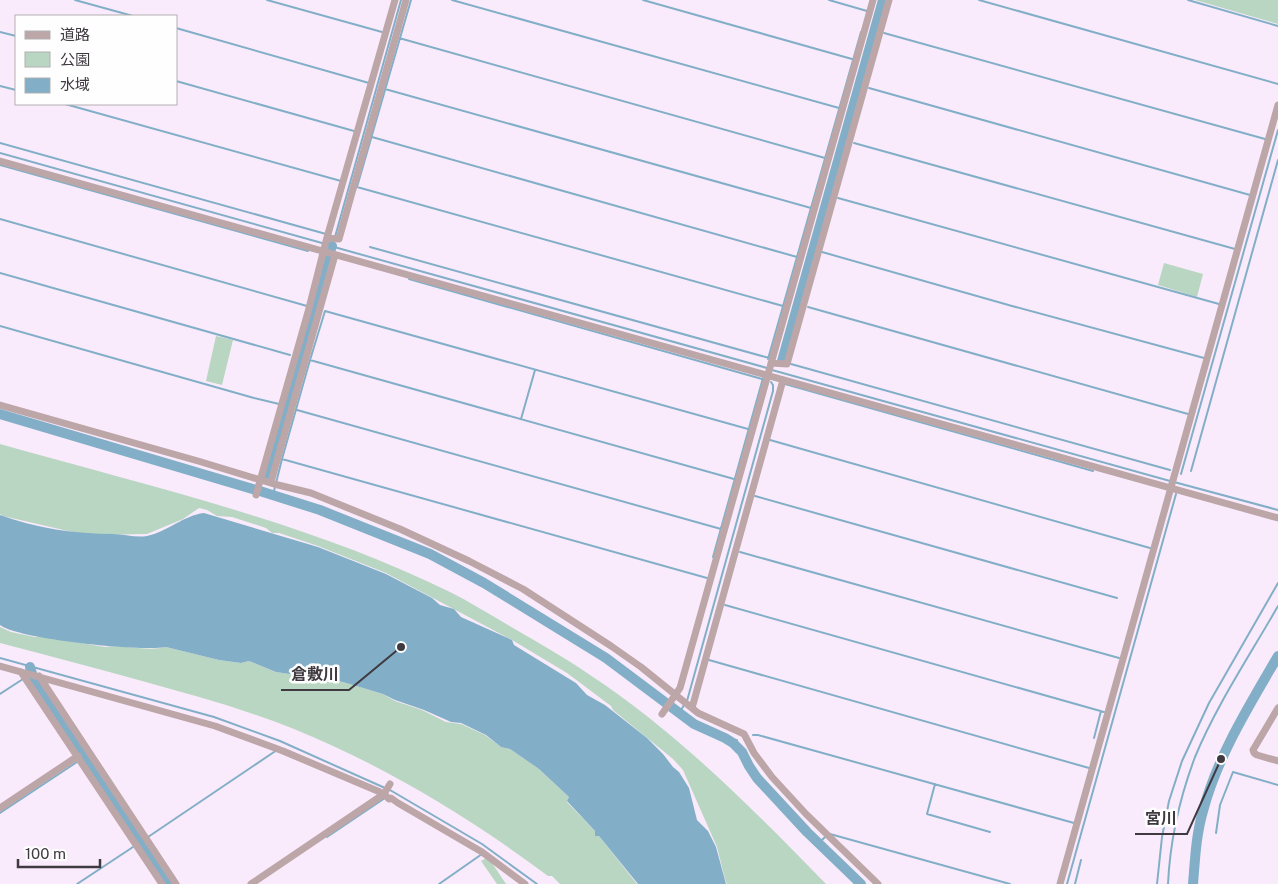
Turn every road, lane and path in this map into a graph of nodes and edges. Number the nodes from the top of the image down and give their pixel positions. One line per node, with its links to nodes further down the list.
1 (395, 0): 7 (street)
2 (406, 0): 7 (street)
3 (873, 0): 9 (street)
4 (889, 0): 9 (street)
5 (1278, 106): 14 (street)
6 (0, 161): 7 (street)
7 (325, 244): 8 (street); 12 (street)
8 (335, 255): 9 (street); 13 (street)
9 (770, 369): 10 (street); 19 (street)
10 (783, 380): 14 (street); 20 (street)
11 (0, 404): 12 (street)
12 (259, 482): 13 (street); 15 (street)
13 (273, 484): 19 (street)
14 (1172, 484): 16 (street); 35 (street)
15 (256, 495)
16 (1278, 518)
17 (0, 666): 18 (street)
18 (31, 674): 25 (street); 25 (street); 27 (street)
19 (675, 696): 20 (street); 22 (street)
20 (688, 705): 34 (street)
21 (1278, 708): 23 (street)
22 (663, 711)
23 (1269, 723): 24 (street); 26 (street)
24 (1278, 726)
25 (82, 754): 28 (street); 29 (street); 29 (street)
26 (1278, 761)
27 (387, 792): 32 (street); 33 (street)
28 (0, 808)
29 (139, 838): 30 (street); 31 (street)
30 (162, 884)
31 (176, 884)
32 (250, 884)
33 (525, 884)
34 (878, 884)
35 (1060, 884)

